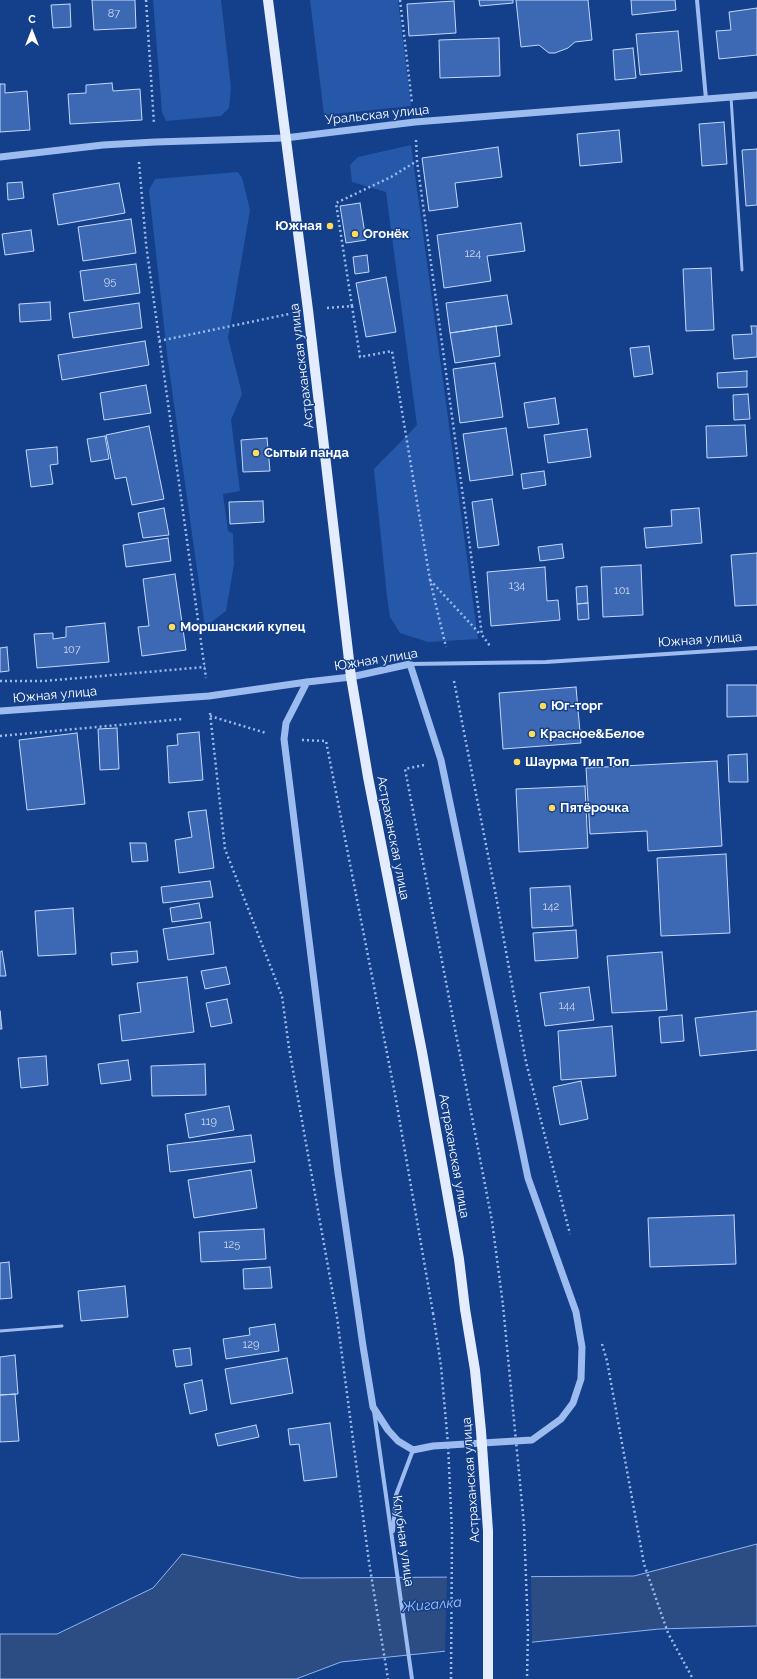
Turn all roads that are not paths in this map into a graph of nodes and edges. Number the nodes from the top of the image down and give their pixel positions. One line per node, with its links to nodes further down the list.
1 (268, 0): 6 (main road, Астраханская улица)
2 (696, 0): 5 (street)
3 (757, 94): 4 (street, Уральская улица)
4 (731, 97): 5 (street, Уральская улица); 8 (lane)
5 (706, 100): 6 (street, Уральская улица)
6 (285, 138): 7 (street, Уральская улица); 11 (main road, Астраханская улица)
7 (0, 157)
8 (742, 270)
9 (757, 648): 10 (street, Южная улица)
10 (410, 664): 11 (street, Южная улица); 17 (street)
11 (351, 677): 12 (street, Южная улица); 20 (main road, Астраханская улица, bridge)
12 (307, 682): 13 (street, Южная улица); 16 (street)
13 (0, 712)
14 (62, 1326): 15 (lane)
15 (0, 1331)
16 (373, 1406): 17 (street); 18 (street, Клубная улица)
17 (413, 1450): 18 (street)
18 (392, 1540): 19 (street, Клубная улица)
19 (412, 1679)
20 (488, 1679)

